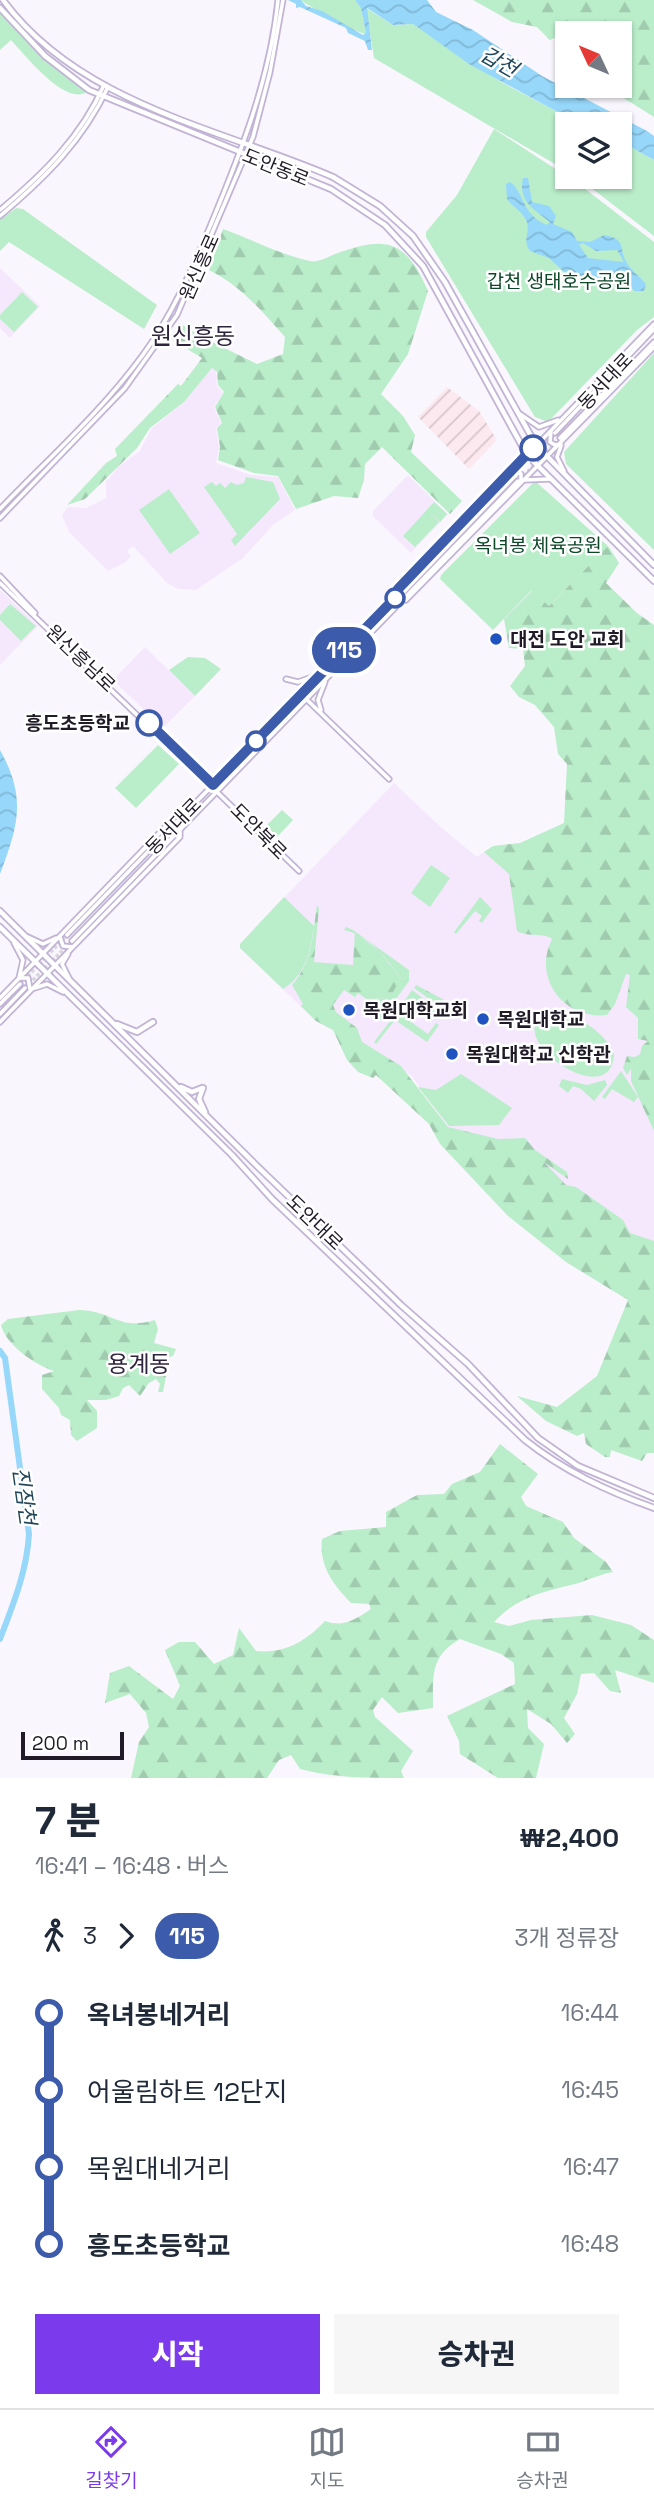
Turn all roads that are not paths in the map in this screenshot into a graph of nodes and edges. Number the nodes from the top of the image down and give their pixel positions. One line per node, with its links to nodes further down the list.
1 (3, 0): 4 (main road, 도안동로)
2 (280, 0): 6 (street, 원신흥로)
3 (0, 8): 5 (main road, 도안동로)
4 (106, 86): 5 (street); 6 (main road, 도안동로)
5 (102, 96): 7 (main road, 도안동로); 8 (street); 9 (street)
6 (248, 144): 7 (street, 원신흥로); 12 (main road, 도안동로)
7 (244, 154): 17 (main road, 도안동로); 25 (street, 원신흥로); 26 (street, 원신흥로)
8 (0, 210)
9 (0, 216)
10 (654, 326): 13 (street); 14 (street, 동서대로)
11 (654, 345): 15 (street, 동서대로)
12 (518, 412): 13 (street); 16 (main road, 도안동로)
13 (568, 412): 14 (street)
14 (554, 431): 15 (street); 16 (street)
15 (561, 441): 18 (street, 동서대로); 24 (street)
16 (536, 445): 17 (street); 18 (main road, 도안동로)
17 (527, 455): 19 (main road, 도안동로); 20 (street)
18 (547, 458): 19 (street, 동서대로); 24 (main road, 도안동로)
19 (537, 466): 22 (main road, 도안동로); 23 (street, 동서대로)
20 (506, 476): 23 (street); 31 (street)
21 (513, 476): 31 (street, 동서대로)
22 (550, 479): 23 (street); 29 (main road, 도안동로)
23 (520, 483): 35 (street, 동서대로)
24 (578, 489): 27 (main road, 도안동로)
25 (0, 509)
26 (0, 519)
27 (654, 565)
28 (0, 576): 32 (street, 원신흥남로)
29 (654, 581)
30 (0, 583): 32 (street, 원신흥남로)
31 (397, 596): 33 (street, 동서대로)
32 (35, 613): 40 (street, 원신흥남로)
33 (320, 675): 34 (street); 36 (street, 동서대로)
34 (286, 679)
35 (326, 680): 37 (street, 동서대로); 38 (street)
36 (302, 694): 37 (street); 40 (street, 동서대로)
37 (307, 700): 38 (street); 41 (street, 동서대로)
38 (326, 718): 39 (street)
39 (389, 779)
40 (213, 785): 41 (street, 원신흥남로); 46 (street, 동서대로)
41 (219, 790): 42 (street, 도안북로); 48 (street, 동서대로)
42 (299, 871)
43 (0, 911): 45 (main road, 도안대로)
44 (0, 927): 47 (main road, 도안대로)
45 (19, 932): 46 (street); 49 (main road, 도안대로)
46 (65, 934): 48 (street); 49 (street, 동서대로)
47 (13, 941): 50 (main road, 도안대로); 53 (street)
48 (73, 944): 51 (street, 동서대로); 54 (street)
49 (43, 955): 50 (street, 동서대로); 51 (main road, 도안대로)
50 (35, 964): 52 (main road, 도안대로); 53 (street, 동서대로)
51 (54, 965): 52 (street, 동서대로); 54 (main road, 도안대로)
52 (45, 974): 56 (street, 동서대로); 57 (main road, 도안대로)
53 (19, 978): 56 (street); 58 (street, 동서대로)
54 (71, 982): 61 (main road, 도안대로)
55 (20, 984): 59 (street)
56 (27, 990): 57 (street); 60 (street); 62 (street)
57 (63, 992): 67 (main road, 도안대로)
58 (0, 998)
59 (0, 1004)
60 (0, 1014)
61 (106, 1016): 63 (main road); 64 (main road, 도안대로)
62 (0, 1022)
63 (153, 1022)
64 (176, 1085): 65 (main road, 도안대로); 65 (main road)
65 (207, 1116): 66 (main road, 도안대로)
66 (654, 1498)
67 (654, 1507)

